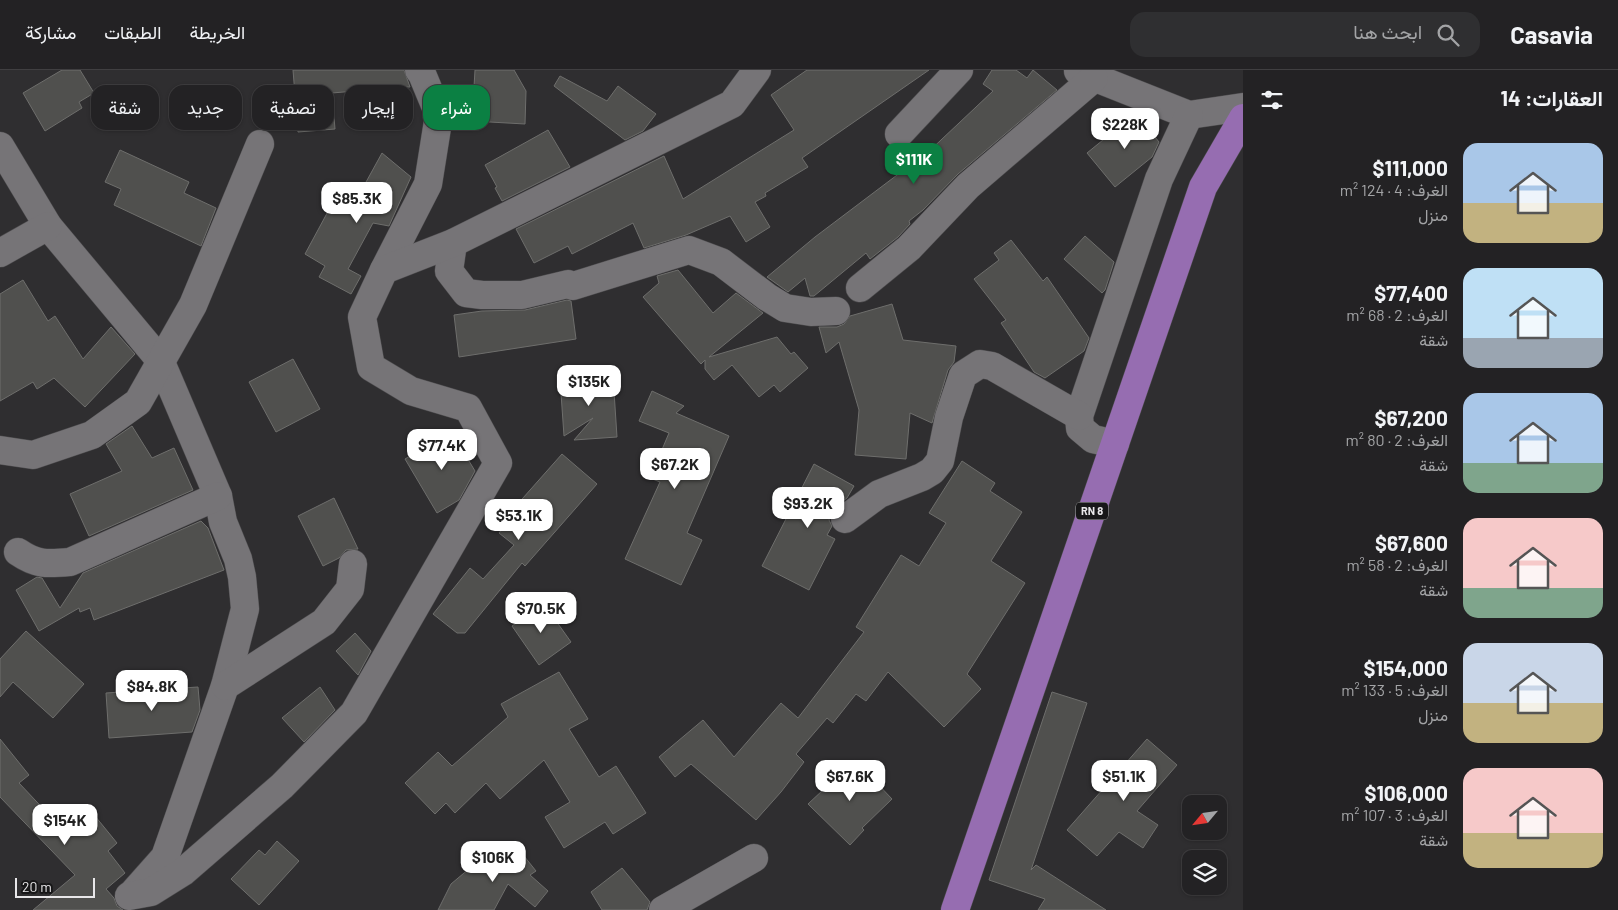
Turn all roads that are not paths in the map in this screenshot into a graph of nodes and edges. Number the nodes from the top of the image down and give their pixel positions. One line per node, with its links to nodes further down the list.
1 (419, 70): 14 (street)
2 (959, 70): 8 (street)
3 (752, 73): 12 (street)
4 (1085, 74): 6 (street); 15 (street)
5 (1243, 107): 6 (street)
6 (1189, 115): 18 (street)
7 (1243, 118): 19 (main road, RN 8)
8 (899, 134)
9 (260, 144): 17 (street)
10 (0, 146): 11 (street)
11 (48, 226): 13 (street); 17 (street)
12 (453, 243): 14 (street); 16 (street)
13 (0, 253)
14 (384, 270): 27 (street)
15 (860, 288)
16 (836, 311)
17 (160, 360): 20 (street); 21 (street)
18 (1079, 416): 19 (street); 22 (street)
19 (1115, 444): 29 (main road, RN 8)
20 (0, 450)
21 (218, 496): 23 (street); 25 (street)
22 (845, 519)
23 (18, 552)
24 (353, 564): 25 (street)
25 (225, 686): 27 (street)
26 (754, 858): 28 (street)
27 (123, 903)
28 (663, 910)
29 (955, 910)

